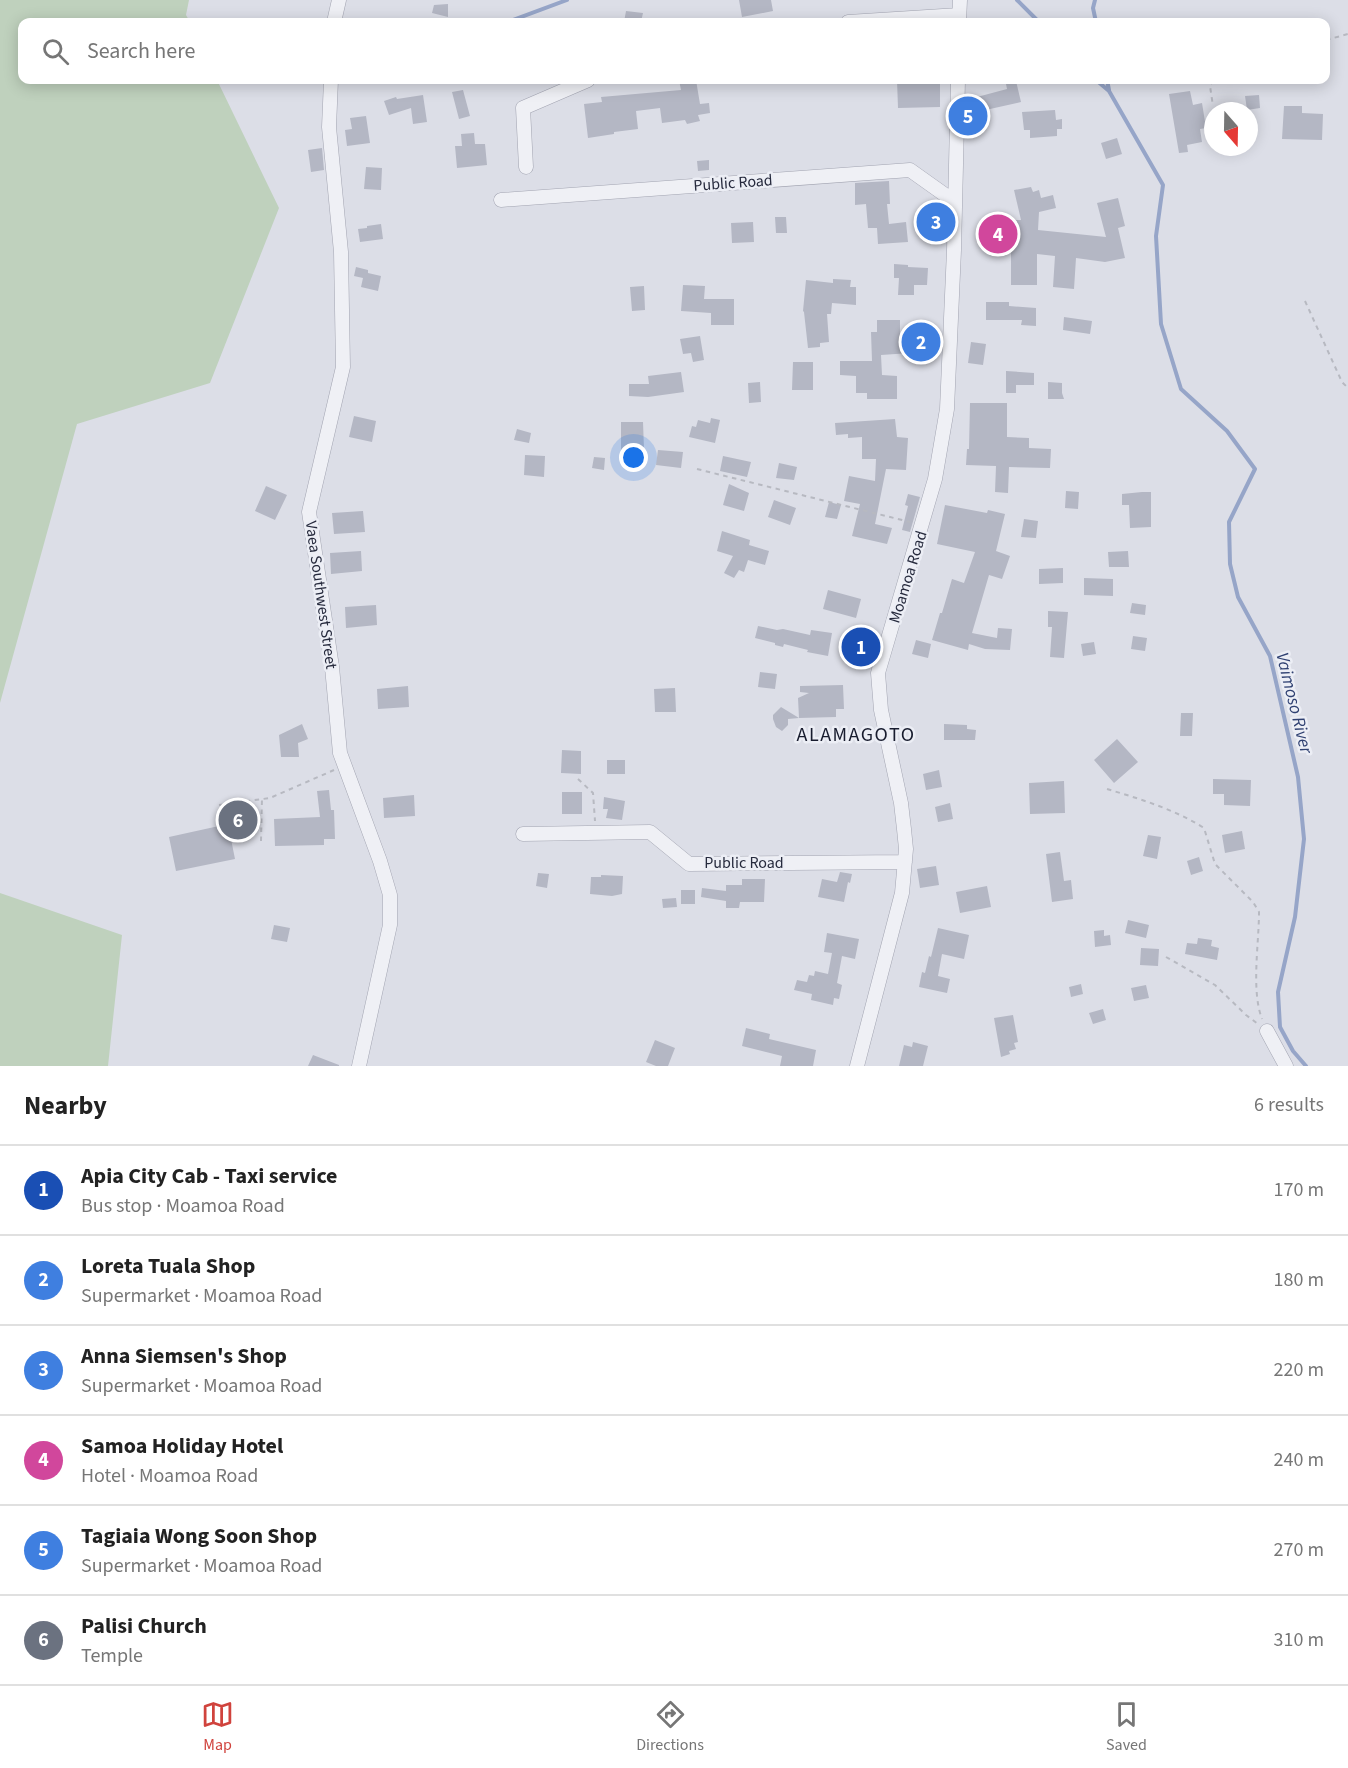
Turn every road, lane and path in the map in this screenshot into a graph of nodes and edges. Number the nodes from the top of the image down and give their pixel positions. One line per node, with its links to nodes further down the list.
1 (339, 0): 3 (street)
2 (960, 0): 4 (street)
3 (335, 18)
4 (959, 18)
5 (1348, 34): 6 (path)
6 (1330, 39)
7 (331, 84): 19 (street, Vaea Southwest Street)
8 (579, 84): 12 (street)
9 (958, 84): 14 (street, Moamoa Road)
10 (1211, 84): 11 (path)
11 (1212, 102)
12 (526, 167)
13 (501, 201): 14 (street, Public Road)
14 (955, 202): 18 (street, Moamoa Road)
15 (1305, 302): 16 (path)
16 (1348, 388)
17 (697, 469): 18 (path)
18 (923, 525): 27 (street, Moamoa Road)
19 (345, 765): 22 (path); 30 (street, Vaea Southwest Street)
20 (578, 779): 24 (path)
21 (1107, 789): 29 (path)
22 (262, 798): 23 (path); 26 (path)
23 (219, 805)
24 (596, 833): 25 (street, Public Road); 27 (street, Public Road)
25 (523, 834)
26 (261, 841)
27 (905, 862): 31 (street, Moamoa Road)
28 (1166, 957): 29 (path)
29 (1267, 1031): 32 (street)
30 (359, 1066)
31 (857, 1066)
32 (1286, 1066)

